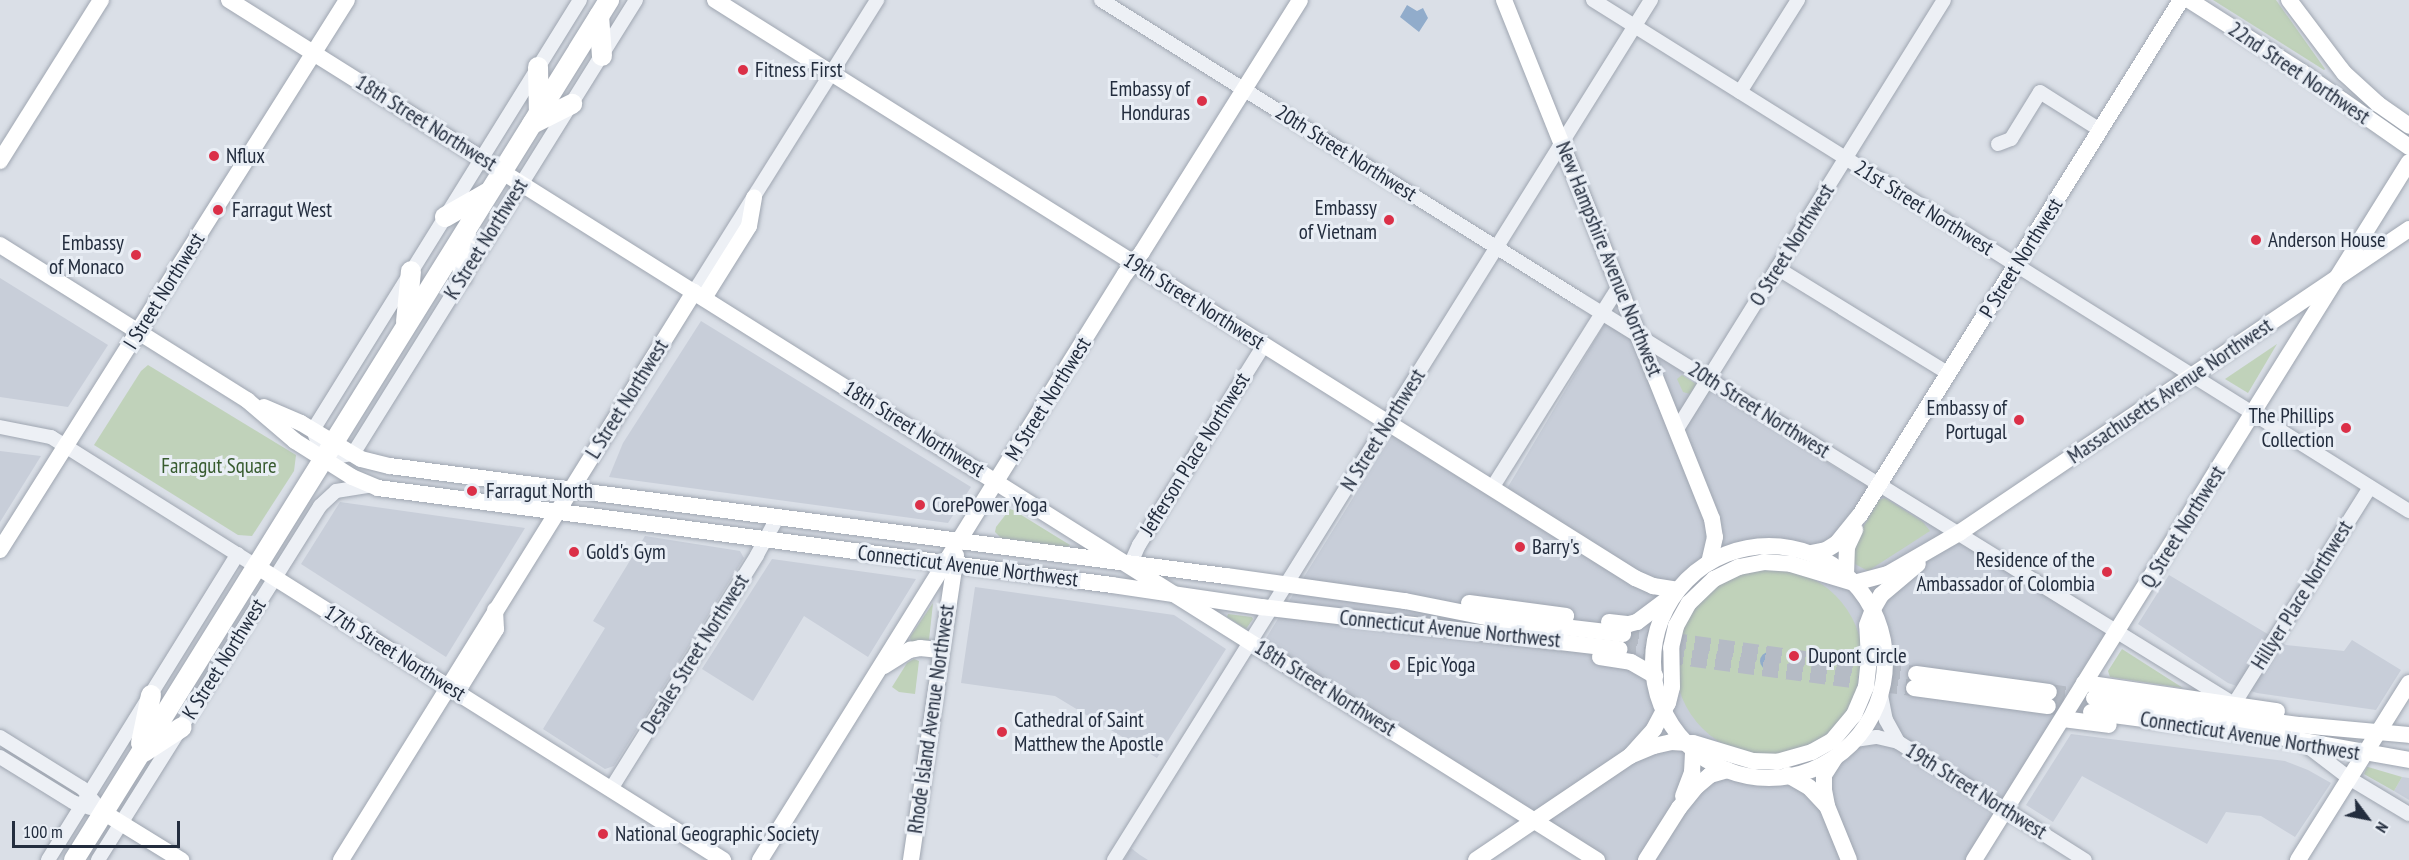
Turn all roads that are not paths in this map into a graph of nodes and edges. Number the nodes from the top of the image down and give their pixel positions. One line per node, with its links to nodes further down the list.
1 (100, 0): 37 (main road)
2 (229, 0): 20 (main road, 18th Street Northwest)
3 (347, 0): 20 (main road, I Street Northwest)
4 (580, 0): 22 (street)
5 (636, 0): 21 (street, K Street Northwest)
6 (715, 0): 23 (main road, 19th Street Northwest)
7 (877, 0): 23 (street)
8 (1101, 0): 25 (street, 20th Street Northwest)
9 (1300, 0): 25 (main road, M Street Northwest)
10 (1504, 0): 32 (main road, New Hampshire Avenue Northwest)
11 (1593, 0): 19 (street, 21st Street Northwest)
12 (1651, 0): 19 (street, N Street Northwest)
13 (1798, 0): 26 (street)
14 (1944, 0): 36 (street, O Street Northwest)
15 (2181, 0): 31 (main road, P Street Northwest)
16 (2189, 0): 27 (main road, 22nd Street Northwest)
17 (2289, 0): 24 (main road, 22nd Street Northwest)
18 (604, 8): 21 (highway); 29 (highway, K Street Northwest)
19 (1635, 26): 26 (street, 21st Street Northwest); 32 (street, N Street Northwest)
20 (314, 53): 35 (main road, 18th Street Northwest); 58 (main road, I Street Northwest)
21 (602, 56): 28 (street, K Street Northwest)
22 (538, 67): 29 (highway); 35 (street)
23 (831, 73): 42 (street); 48 (main road, 19th Street Northwest)
24 (2357, 87): 27 (main road); 30 (main road, 22nd Street Northwest)
25 (1244, 89): 47 (street, 20th Street Northwest); 48 (main road, M Street Northwest)
26 (1740, 92): 36 (street, 21st Street Northwest)
27 (2346, 102): 34 (main road, 22nd Street Northwest)
28 (572, 104): 29 (highway); 40 (street, K Street Northwest)
29 (536, 119): 39 (highway, K Street Northwest)
30 (2409, 126)
31 (2100, 130): 33 (street); 49 (main road, P Street Northwest)
32 (1563, 143): 47 (street, N Street Northwest); 54 (main road, New Hampshire Avenue Northwest)
33 (1998, 144)
34 (2409, 147)
35 (482, 158): 39 (main road, 18th Street Northwest); 43 (street)
36 (1845, 159): 49 (street, 21st Street Northwest); 50 (street, O Street Northwest)
37 (0, 161)
38 (2409, 162): 53 (main road, Q Street Northwest)
39 (503, 171): 40 (main road, 18th Street Northwest); 41 (highway, K Street Northwest)
40 (521, 183): 52 (street, K Street Northwest); 55 (main road, 18th Street Northwest)
41 (490, 192): 43 (highway); 44 (highway, K Street Northwest)
42 (754, 197): 55 (main road, L Street Northwest)
43 (445, 218): 51 (street)
44 (466, 229): 52 (highway); 57 (highway, K Street Northwest)
45 (2409, 229): 53 (main road, Massachusetts Avenue Northwest)
46 (0, 245): 58 (main road)
47 (1497, 248): 56 (street, 20th Street Northwest); 66 (street, N Street Northwest)
48 (1133, 263): 60 (main road, 19th Street Northwest); 73 (main road, M Street Northwest)
49 (2016, 266): 61 (main road, P Street Northwest); 62 (street, 21st Street Northwest)
50 (1778, 268): 61 (street); 63 (street, O Street Northwest)
51 (411, 271): 57 (highway); 69 (street)
52 (462, 277): 72 (street, K Street Northwest)
53 (2336, 280): 62 (main road, Massachusetts Avenue Northwest); 65 (main road, Q Street Northwest)
54 (1619, 286): 56 (street); 59 (main road, New Hampshire Avenue Northwest)
55 (699, 295): 73 (main road, 18th Street Northwest); 78 (main road, L Street Northwest)
56 (1602, 314): 59 (street, 20th Street Northwest); 77 (street)
57 (406, 328): 71 (highway, K Street Northwest)
58 (138, 332): 64 (main road); 70 (main road, I Street Northwest)
59 (1638, 335): 63 (street, 20th Street Northwest); 68 (main road, New Hampshire Avenue Northwest)
60 (1264, 345): 66 (main road, 19th Street Northwest); 94 (street, Jefferson Place Northwest)
61 (1949, 374): 74 (main road, P Street Northwest)
62 (2192, 376): 65 (street, 21st Street Northwest); 84 (main road, Massachusetts Avenue Northwest)
63 (1708, 378): 68 (street, O Street Northwest); 74 (street, 20th Street Northwest)
64 (247, 400): 69 (main road); 71 (main road)
65 (2253, 414): 76 (street, 21st Street Northwest); 105 (main road, Q Street Northwest)
66 (1388, 422): 77 (main road, 19th Street Northwest); 98 (street, N Street Northwest)
67 (0, 427): 70 (street)
68 (1677, 429): 83 (main road, New Hampshire Avenue Northwest)
69 (313, 430): 71 (main road)
70 (66, 447): 88 (main road, I Street Northwest); 91 (street, 17th Street Northwest)
71 (328, 451): 72 (main road, Connecticut Avenue Northwest); 75 (main road, Connecticut Avenue Northwest); 95 (highway, K Street Northwest)
72 (353, 454): 78 (main road, Connecticut Avenue Northwest)
73 (997, 482): 86 (main road, M Street Northwest); 94 (main road, 18th Street Northwest)
74 (1879, 485): 81 (main road, P Street Northwest); 84 (street, 20th Street Northwest)
75 (369, 486): 80 (main road, Connecticut Avenue Northwest); 96 (street, K Street Northwest)
76 (2370, 487): 79 (street, 21st Street Northwest); 117 (street, Hillyer Place Northwest)
77 (1492, 488): 99 (main road, 19th Street Northwest)
78 (576, 491): 80 (main road, L Street Northwest); 82 (main road, Connecticut Avenue Northwest)
79 (2409, 511)
80 (562, 513): 85 (main road, Connecticut Avenue Northwest); 113 (main road, L Street Northwest)
81 (1860, 516): 90 (main road, P Street Northwest); 97 (main road, P Street Northwest)
82 (777, 518): 85 (street, Desales Street Northwest); 86 (main road, Connecticut Avenue Northwest)
83 (1712, 519): 87 (main road, New Hampshire Avenue Northwest); 92 (main road, New Hampshire Avenue Northwest)
84 (1959, 533): 89 (main road, Massachusetts Avenue Northwest); 105 (street, 20th Street Northwest)
85 (766, 539): 93 (main road, Connecticut Avenue Northwest); 138 (street, Desales Street Northwest)
86 (959, 543): 93 (main road, M Street Northwest); 94 (main road, Connecticut Avenue Northwest)
87 (1745, 548): 90 (main road); 92 (main road)
88 (0, 550)
89 (1932, 551): 97 (main road, Massachusetts Avenue Northwest); 103 (main road, Massachusetts Avenue Northwest)
90 (1811, 553): 97 (main road)
91 (238, 554): 95 (street, 17th Street Northwest); 114 (street, K Street Northwest)
92 (1709, 562): 99 (main road)
93 (950, 564): 100 (main road, Connecticut Avenue Northwest); 107 (main road, Rhode Island Avenue Northwest); 108 (main road, M Street Northwest)
94 (1130, 565): 98 (main road, Connecticut Avenue Northwest); 100 (main road, 18th Street Northwest)
95 (256, 566): 96 (main road, 17th Street Northwest); 130 (highway, K Street Northwest)
96 (274, 578): 113 (main road, 17th Street Northwest); 120 (street, K Street Northwest)
97 (1850, 579): 103 (main road); 118 (main road)
98 (1287, 585): 101 (main road, Connecticut Avenue Northwest); 102 (street, N Street Northwest)
99 (1674, 593): 101 (main road); 109 (main road)
100 (1177, 596): 102 (main road, Connecticut Avenue Northwest); 106 (main road, 18th Street Northwest)
101 (1405, 601): 104 (main road, Connecticut Avenue Northwest)
102 (1273, 609): 104 (main road, Connecticut Avenue Northwest); 106 (street, N Street Northwest)
103 (1873, 609): 115 (main road); 128 (main road)
104 (1383, 623): 109 (main road)
105 (2117, 630): 111 (main road, Q Street Northwest); 117 (street, 20th Street Northwest)
106 (1252, 642): 145 (main road, 18th Street Northwest); 156 (street, N Street Northwest)
107 (940, 650): 108 (main road); 155 (main road, Rhode Island Avenue Northwest)
108 (881, 668): 154 (main road, M Street Northwest)
109 (1655, 676): 118 (main road)
110 (1915, 681): 116 (main road)
111 (2084, 683): 117 (main road); 119 (main road, Q Street Northwest)
112 (2409, 683): 122 (main road)
113 (452, 689): 138 (main road, 17th Street Northwest); 147 (main road, L Street Northwest)
114 (151, 695): 130 (highway); 139 (street, K Street Northwest)
115 (1881, 695): 125 (main road); 126 (street, 19th Street Northwest)
116 (2048, 699)
117 (2234, 704): 121 (main road)
118 (1664, 711): 128 (main road); 131 (main road)
119 (2063, 719): 127 (main road); 142 (main road, Q Street Northwest)
120 (182, 727): 130 (highway); 146 (street, K Street Northwest)
121 (2339, 727): 122 (main road, Connecticut Avenue Northwest); 127 (main road, Connecticut Avenue Northwest)
122 (2378, 732): 123 (main road, Connecticut Avenue Northwest); 129 (main road)
123 (2409, 735)
124 (0, 737): 139 (street)
125 (1855, 740): 126 (street, 19th Street Northwest); 133 (main road)
126 (1898, 742): 142 (street, 19th Street Northwest)
127 (2303, 743): 129 (main road, Connecticut Avenue Northwest); 137 (street)
128 (1689, 746): 131 (main road); 135 (main road); 141 (main road)
129 (2365, 754): 134 (main road, Connecticut Avenue Northwest); 137 (main road)
130 (139, 755): 143 (highway, K Street Northwest)
131 (1630, 756): 145 (main road)
132 (0, 757): 139 (street)
133 (1835, 757): 136 (main road); 140 (main road)
134 (2409, 759)
135 (1727, 770): 136 (main road); 141 (main road)
136 (1788, 775): 140 (main road)
137 (2349, 778): 144 (street); 163 (main road)
138 (611, 789): 153 (main road, 17th Street Northwest)
139 (85, 800): 143 (street); 148 (street, K Street Northwest)
140 (1827, 806): 160 (main road)
141 (1679, 807): 159 (main road)
142 (2005, 810): 161 (main road, Q Street Northwest); 162 (street, 19th Street Northwest)
143 (104, 812): 146 (main road); 149 (highway, K Street Northwest)
144 (2409, 814)
145 (1535, 820): 157 (main road); 158 (main road, 18th Street Northwest)
146 (121, 823): 150 (street, K Street Northwest); 151 (main road)
147 (352, 852): 152 (main road, L Street Northwest)
148 (48, 860)
149 (74, 860)
150 (98, 860)
151 (181, 860)
152 (341, 860)
153 (723, 860)
154 (760, 860)
155 (912, 860)
156 (1114, 860)
157 (1476, 860)
158 (1597, 860)
159 (1646, 860)
160 (1849, 860)
161 (1974, 860)
162 (2085, 860)
163 (2298, 860)

